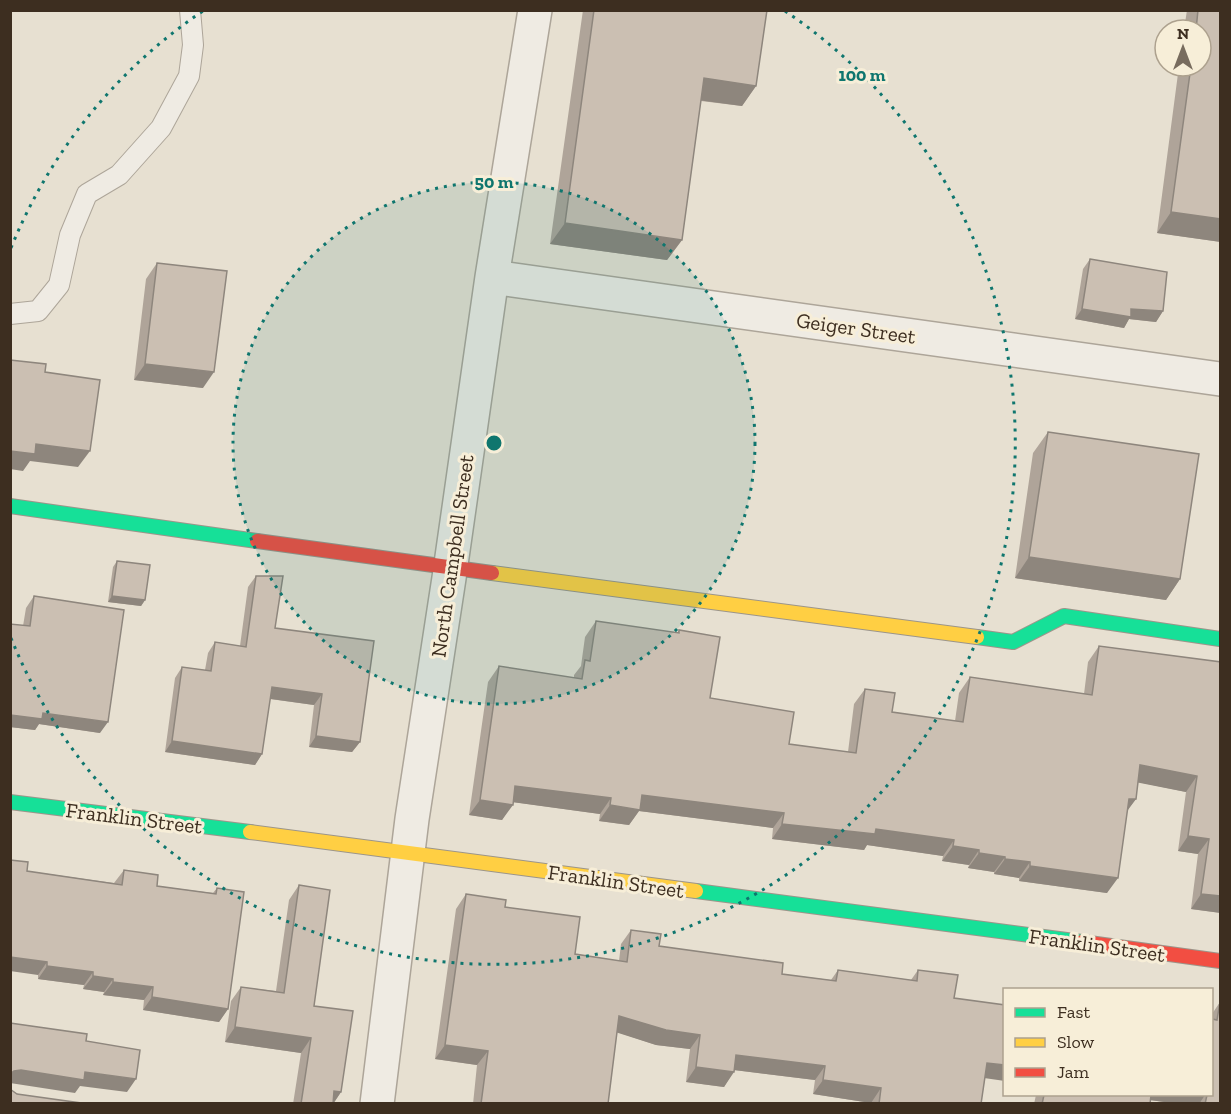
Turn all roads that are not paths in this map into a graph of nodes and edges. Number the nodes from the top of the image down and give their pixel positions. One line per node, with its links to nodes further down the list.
1 (190, 10): 4 (lane)
2 (535, 10): 3 (street, North Campbell Street)
3 (492, 277): 5 (street, Geiger Street); 7 (street, North Campbell Street)
4 (10, 314)
5 (1221, 379)
6 (10, 506): 7 (street)
7 (451, 568): 8 (street); 10 (street, North Campbell Street)
8 (1221, 639)
9 (10, 802): 10 (street, Franklin Street)
10 (407, 852): 11 (street, Franklin Street); 12 (street, North Campbell Street)
11 (1221, 961)
12 (377, 1104)

